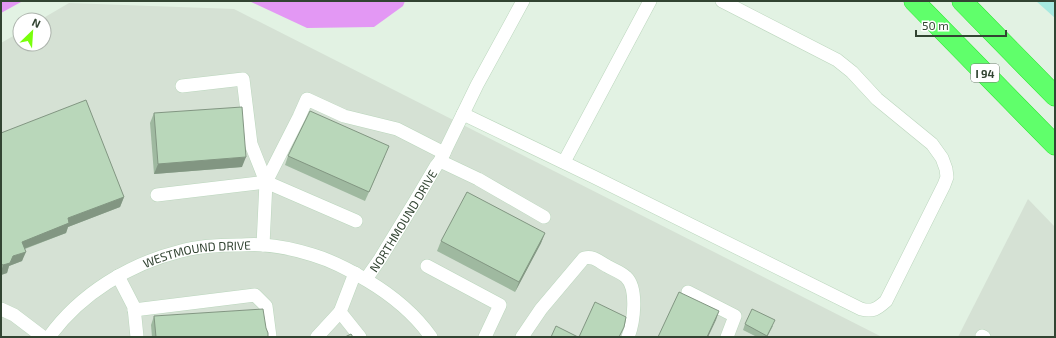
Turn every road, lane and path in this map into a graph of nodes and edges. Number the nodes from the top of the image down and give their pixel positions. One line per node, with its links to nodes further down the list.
1 (523, 1): 8 (street, NORTHMOUND DRIVE)
2 (650, 1): 11 (street)
3 (722, 1): 11 (street)
4 (914, 1): 9 (highway, I 94)
5 (962, 1): 7 (highway, I 94)
6 (182, 86): 12 (street)
7 (1055, 96)
8 (463, 114): 10 (street, NORTHMOUND DRIVE); 11 (street)
9 (1055, 145)
10 (442, 157): 12 (street); 14 (street); 19 (street, NORTHMOUND DRIVE)
11 (564, 162)
12 (266, 182): 13 (street); 15 (street); 16 (street)
13 (158, 195)
14 (544, 217)
15 (356, 221)
16 (263, 245): 18 (street, WESTMOUND DRIVE); 19 (street, WESTMOUND DRIVE)
17 (427, 266): 31 (street)
18 (118, 276): 22 (street); 25 (street, WESTMOUND DRIVE)
19 (361, 276): 23 (street, NORTHMOUND DRIVE); 30 (street, WESTMOUND DRIVE)
20 (688, 292): 34 (street)
21 (1, 309): 24 (street)
22 (134, 310): 26 (street); 27 (street)
23 (340, 312): 28 (street); 29 (street)
24 (43, 337)
25 (49, 337)
26 (137, 337)
27 (270, 337)
28 (317, 337)
29 (360, 337)
30 (431, 337)
31 (485, 337)
32 (522, 337): 33 (street)
33 (628, 337)
34 (727, 337)

